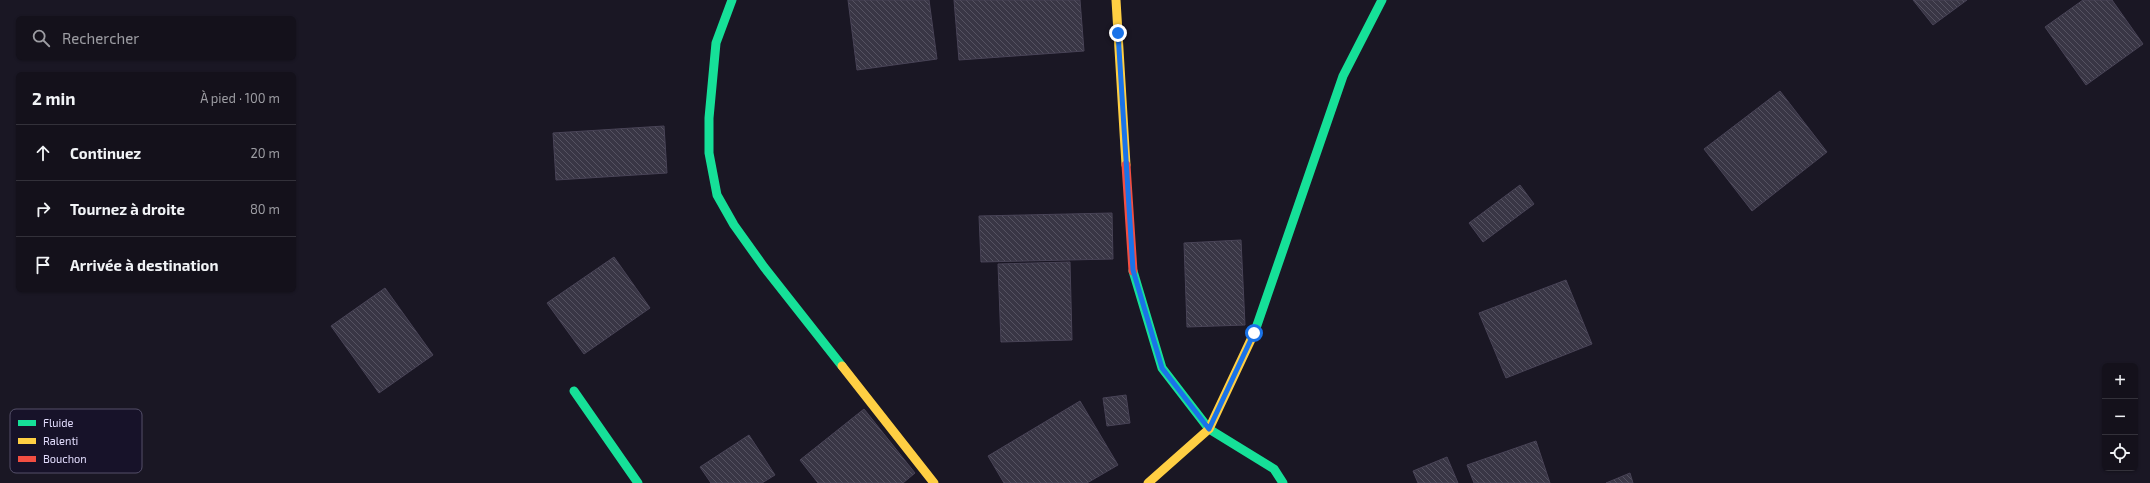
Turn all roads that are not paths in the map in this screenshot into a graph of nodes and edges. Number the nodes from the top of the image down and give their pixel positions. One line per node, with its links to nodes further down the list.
1 (732, 0): 7 (street)
2 (1116, 0): 5 (street)
3 (1382, 0): 5 (street)
4 (574, 392): 6 (street)
5 (1209, 429): 8 (street); 9 (street)
6 (638, 483)
7 (934, 483)
8 (1148, 483)
9 (1283, 483)

